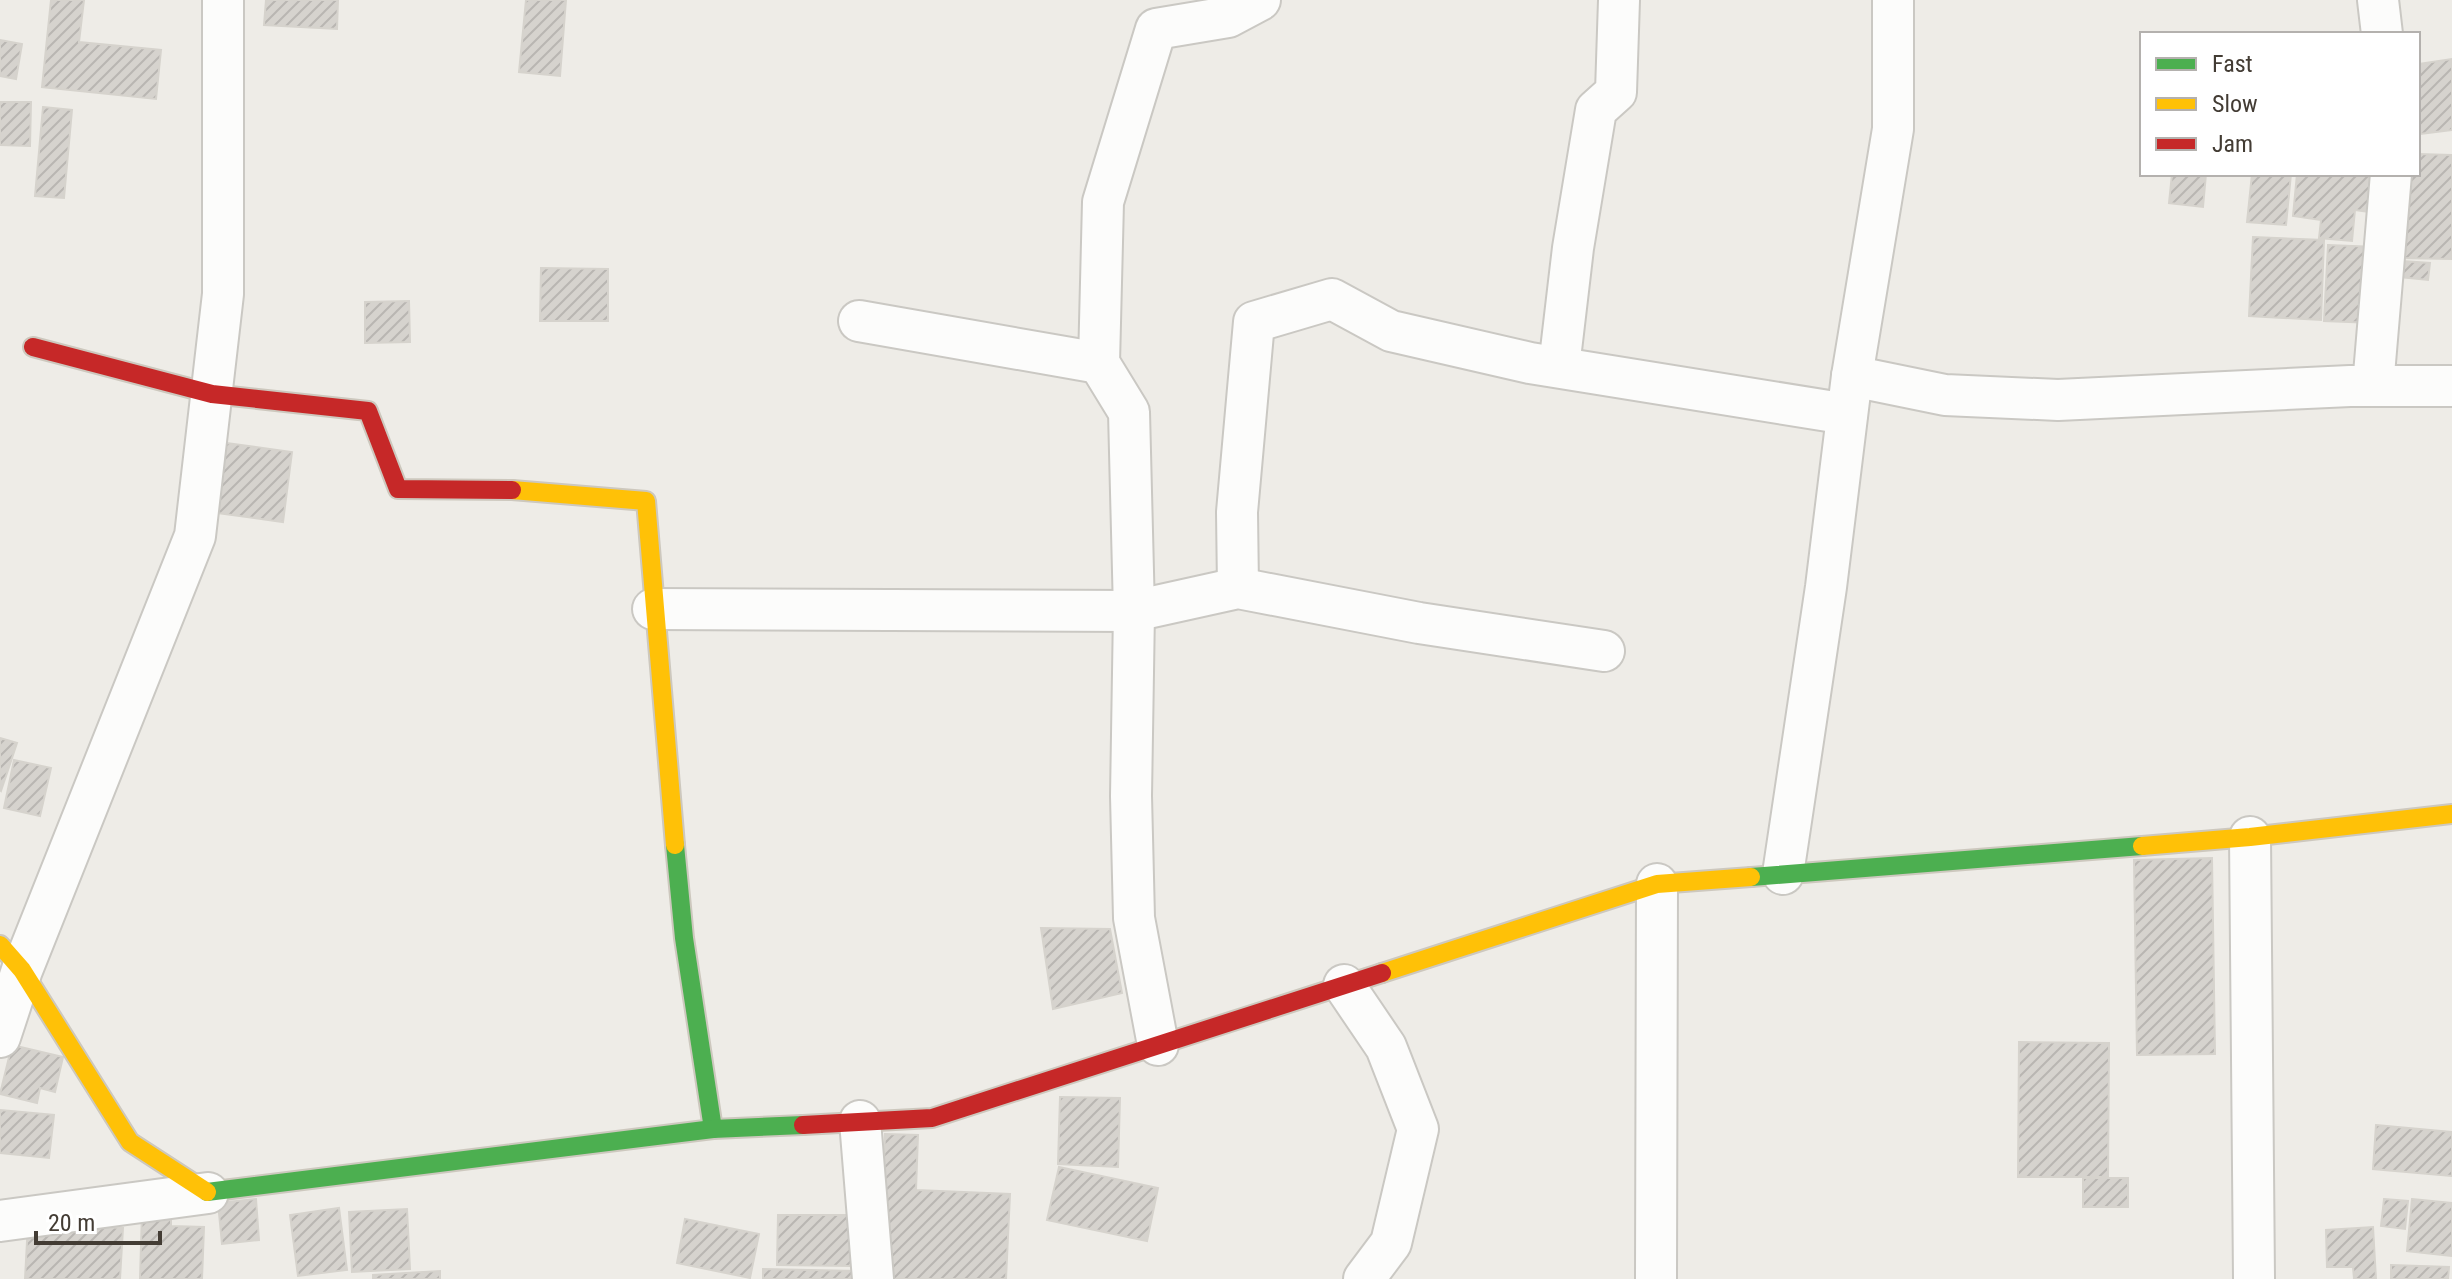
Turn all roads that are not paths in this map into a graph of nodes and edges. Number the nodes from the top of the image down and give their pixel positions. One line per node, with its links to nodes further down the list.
1 (223, 0): 15 (street)
2 (1260, 0): 6 (street)
3 (1619, 0): 12 (street)
4 (1893, 0): 16 (street)
5 (2378, 0): 7 (street)
6 (1158, 15): 11 (street)
7 (2382, 32)
8 (2391, 176): 13 (street)
9 (859, 321): 11 (street)
10 (33, 347): 15 (street)
11 (1099, 363): 19 (street)
12 (1559, 367): 16 (street); 17 (street)
13 (2373, 386): 14 (street); 16 (street)
14 (2452, 386)
15 (212, 394): 18 (street); 25 (street)
16 (1850, 395): 23 (street)
17 (1238, 588): 19 (street); 20 (street)
18 (653, 609): 19 (street); 30 (street)
19 (1134, 611): 28 (street)
20 (1604, 651)
21 (2452, 814): 22 (street)
22 (2250, 837): 23 (street); 36 (street)
23 (1783, 874): 24 (street)
24 (1657, 884): 26 (street); 35 (street)
25 (11, 958): 27 (street); 31 (street)
26 (1344, 985): 28 (street); 34 (street)
27 (0, 1037)
28 (1158, 1045): 29 (street)
29 (860, 1121): 30 (street); 33 (street)
30 (713, 1129): 31 (street)
31 (208, 1193): 32 (street)
32 (0, 1221)
33 (873, 1279)
34 (1364, 1279)
35 (1656, 1279)
36 (2254, 1279)

